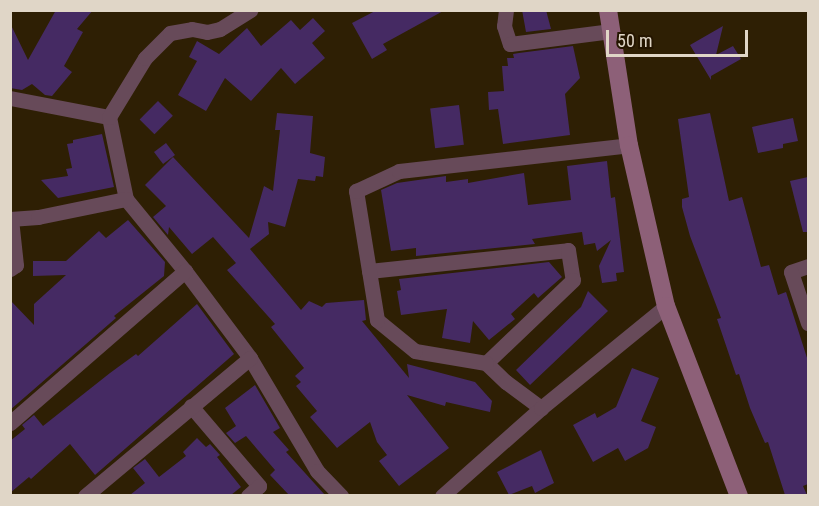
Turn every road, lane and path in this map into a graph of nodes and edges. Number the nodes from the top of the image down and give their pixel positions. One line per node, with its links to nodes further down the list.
1 (251, 10): 6 (street)
2 (506, 10): 4 (street)
3 (608, 10): 4 (street)
4 (611, 31): 7 (street)
5 (10, 98): 6 (street)
6 (109, 117): 8 (street)
7 (629, 145): 13 (street); 14 (street)
8 (126, 199): 9 (street); 12 (street)
9 (11, 219): 11 (street)
10 (808, 266): 15 (street)
11 (10, 269)
12 (185, 271): 16 (street); 20 (street)
13 (369, 271): 17 (street); 17 (street)
14 (666, 306): 19 (street); 25 (street)
15 (808, 323)
16 (250, 358): 18 (street); 23 (street)
17 (486, 363): 19 (street)
18 (191, 406): 21 (street); 22 (street)
19 (541, 408): 24 (street)
20 (10, 423)
21 (85, 495)
22 (248, 495)
23 (341, 495)
24 (442, 495)
25 (739, 495)

